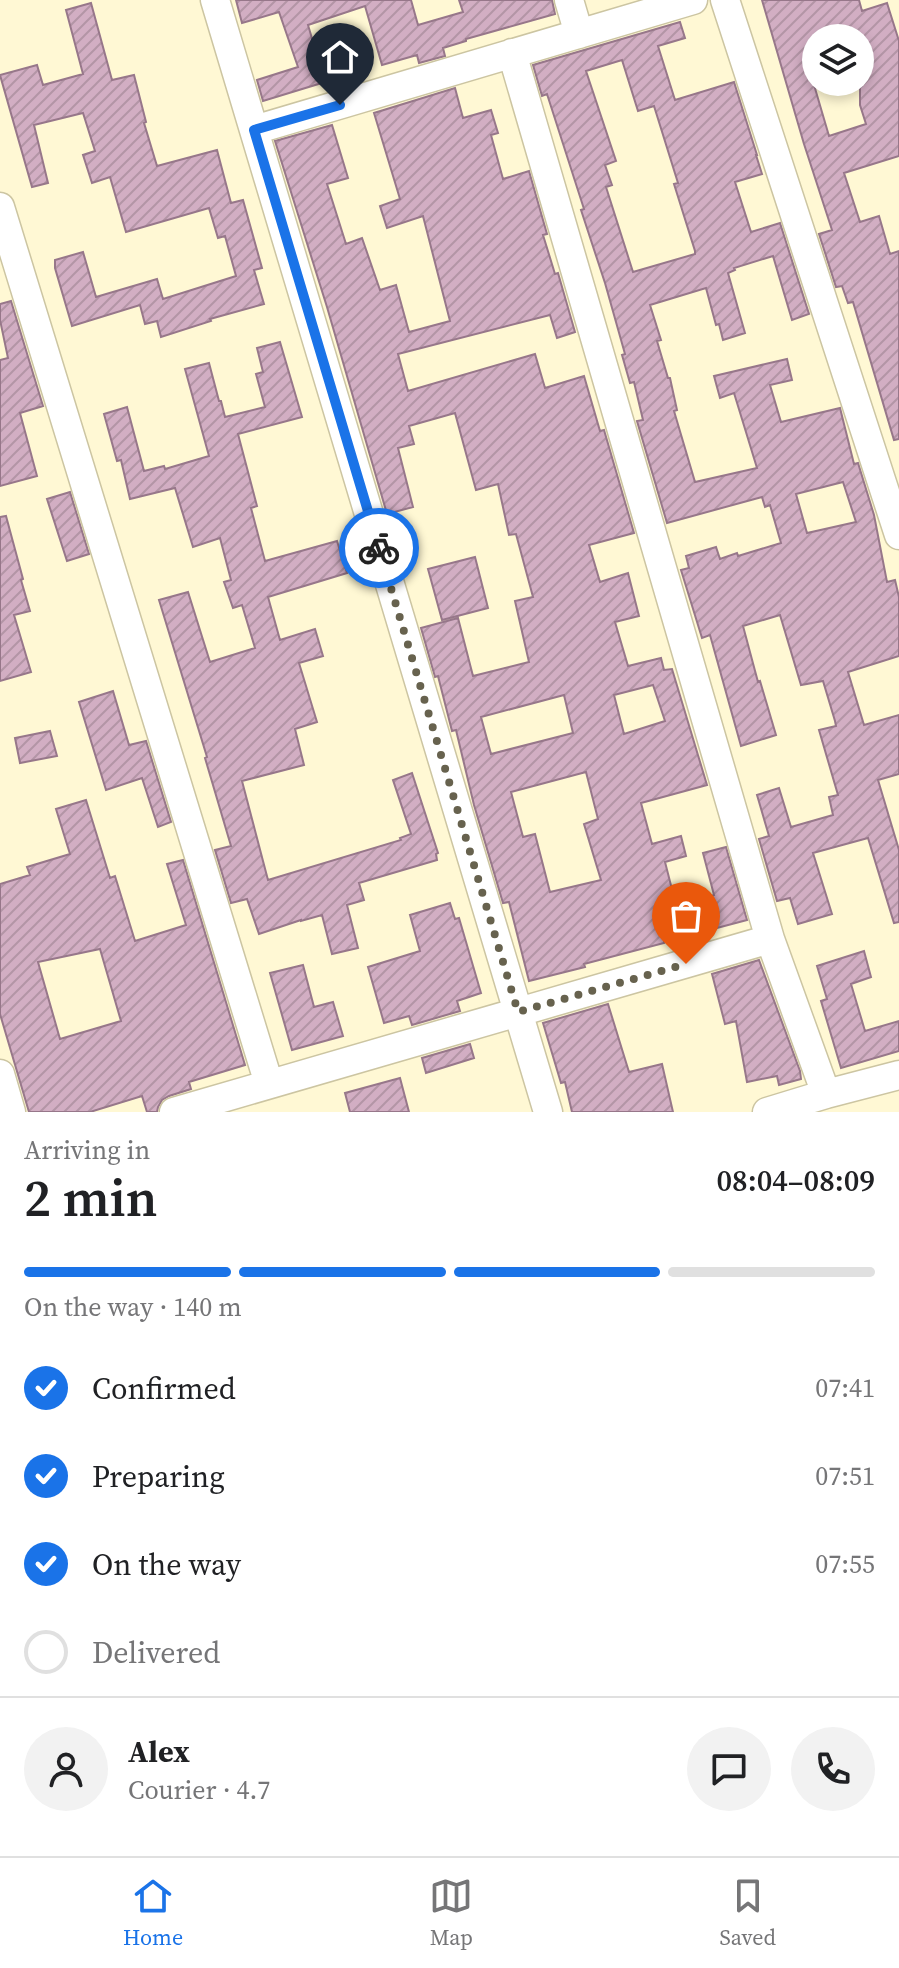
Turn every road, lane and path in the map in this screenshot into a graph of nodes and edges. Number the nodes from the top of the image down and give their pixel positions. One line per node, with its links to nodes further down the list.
1 (215, 0): 7 (street)
2 (569, 0): 5 (street)
3 (693, 0): 5 (street)
4 (725, 0): 9 (street)
5 (579, 34): 6 (street)
6 (512, 53): 7 (street); 10 (street)
7 (254, 130): 11 (street)
8 (0, 207): 14 (street)
9 (899, 535)
10 (770, 939): 11 (street); 15 (street)
11 (518, 1012): 14 (street); 18 (street)
12 (0, 1074): 16 (street)
13 (899, 1075): 15 (street)
14 (269, 1084): 17 (street)
15 (826, 1094): 19 (street)
16 (11, 1112)
17 (174, 1112)
18 (548, 1112)
19 (767, 1112)

